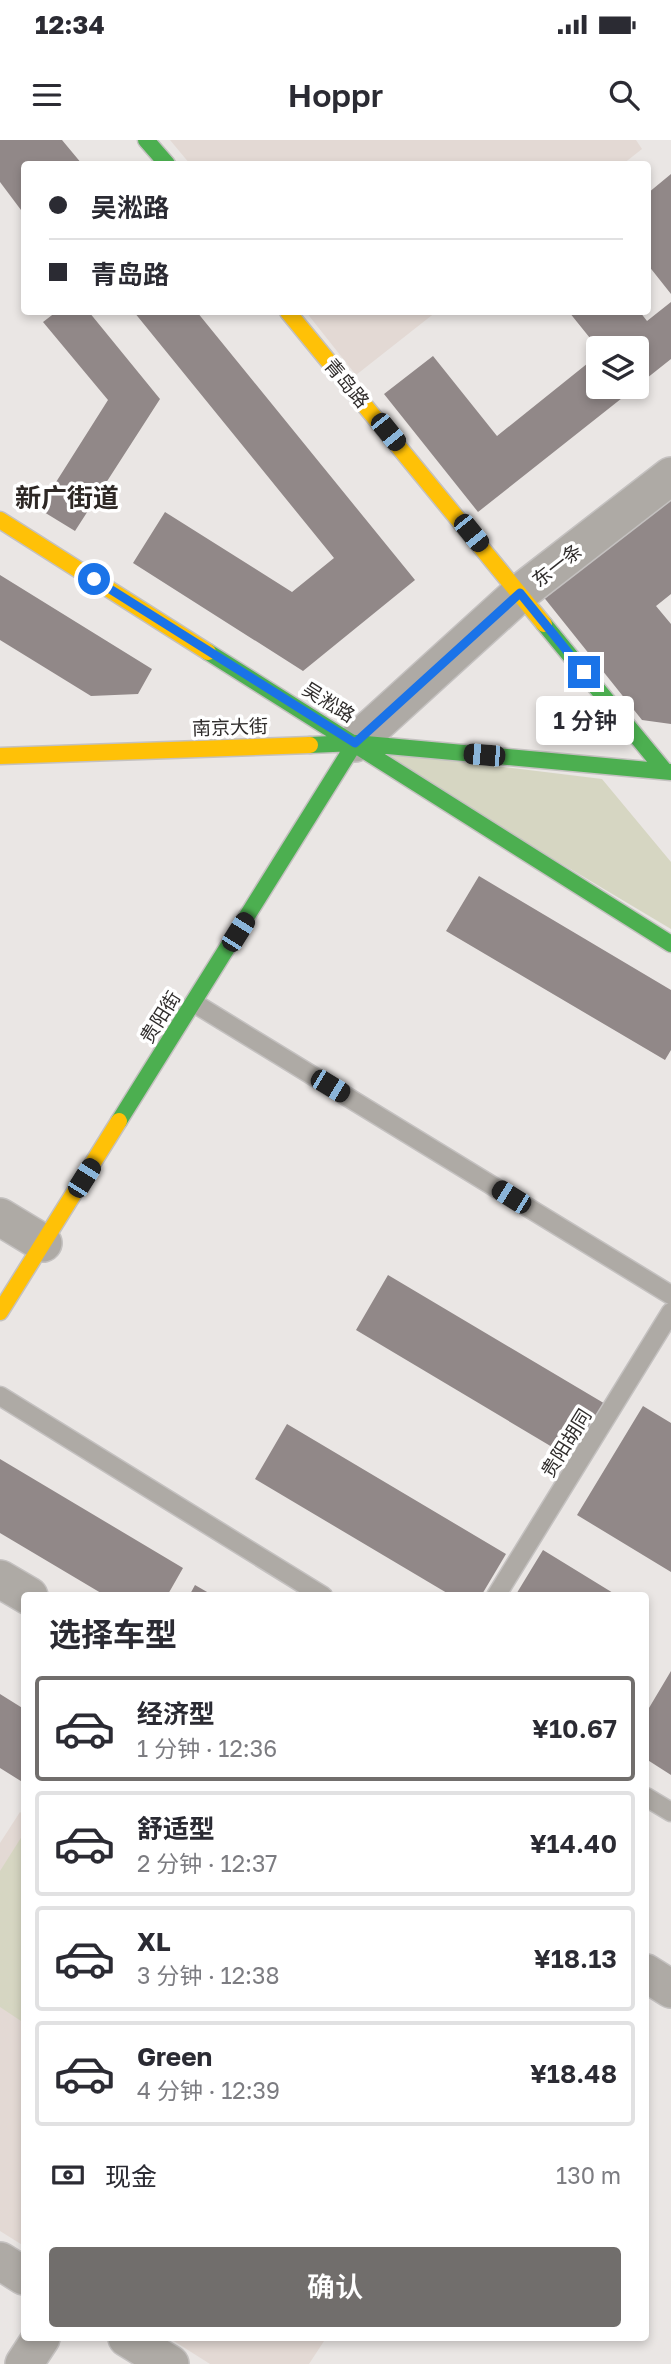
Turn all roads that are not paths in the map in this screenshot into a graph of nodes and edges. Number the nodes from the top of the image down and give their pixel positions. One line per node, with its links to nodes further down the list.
1 (146, 140): 2 (street)
2 (164, 161)
3 (290, 315): 6 (street, 青岛路)
4 (671, 476): 6 (street, 东一条)
5 (0, 520): 7 (street, 吴淞路)
6 (520, 593): 7 (street, 东一条); 9 (street, 青岛路)
7 (355, 743): 8 (street, 南京大街); 9 (street, 南京大街); 10 (street, 吴淞路); 11 (street, 贵阳街)
8 (0, 756)
9 (669, 774)
10 (671, 944)
11 (194, 1003): 13 (street, 贵阳街); 14 (lane)
12 (0, 1217): 13 (street)
13 (43, 1243): 15 (street, 贵阳街)
14 (671, 1295)
15 (0, 1312)
16 (671, 1312): 21 (lane, 贵阳胡同)
17 (0, 1396): 20 (lane)
18 (0, 1579): 19 (street)
19 (22, 1592)
20 (317, 1592)
21 (498, 1592)
22 (649, 1799): 23 (lane)
23 (671, 1812)
24 (649, 1975): 25 (street)
25 (671, 1989)
26 (0, 2261): 27 (street)
27 (21, 2274)
28 (39, 2341): 30 (street)
29 (132, 2341): 31 (street)
30 (24, 2364)
31 (170, 2364)

